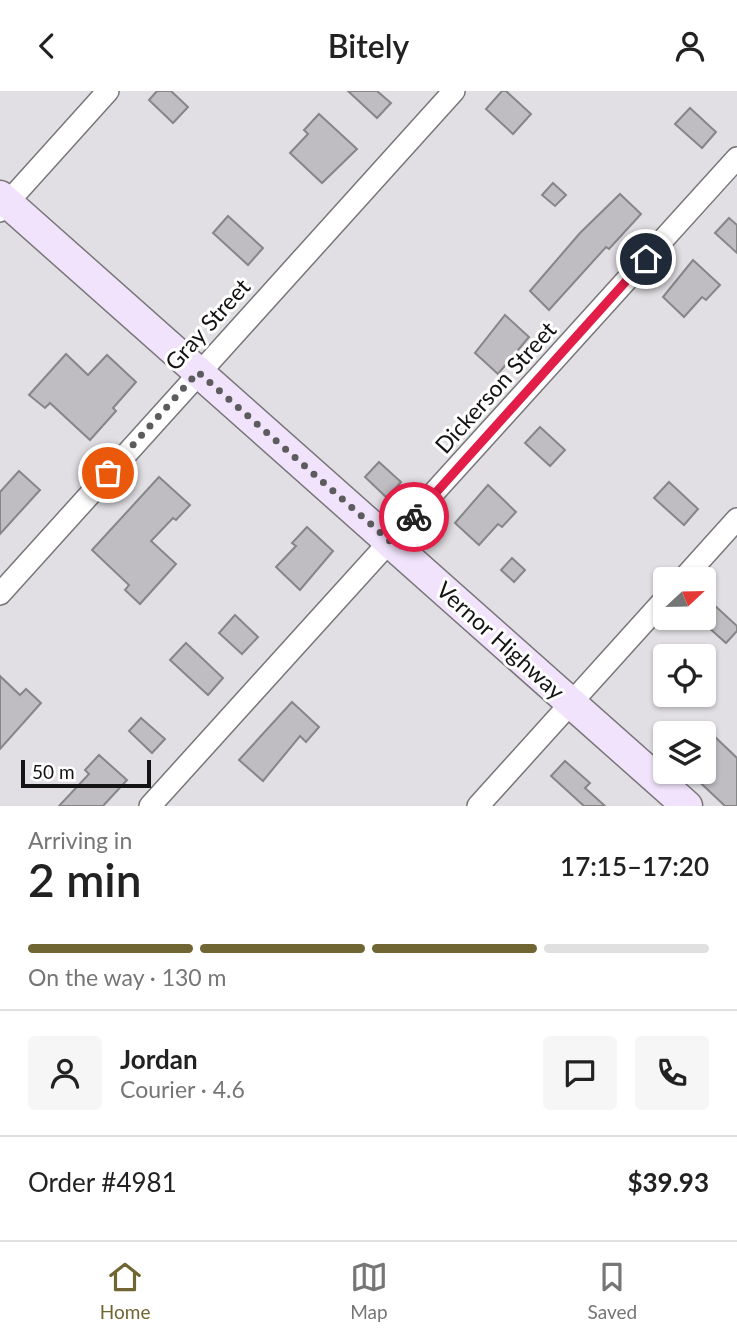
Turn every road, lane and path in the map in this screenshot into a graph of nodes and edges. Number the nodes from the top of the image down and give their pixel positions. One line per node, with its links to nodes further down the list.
1 (108, 91): 4 (street)
2 (454, 91): 5 (street, Gray Street)
3 (737, 157): 7 (street, Dickerson Street)
4 (3, 203): 5 (street, Vernor Highway)
5 (198, 372): 7 (street, Vernor Highway); 9 (street, Gray Street)
6 (737, 519): 8 (street)
7 (391, 542): 11 (street, Vernor Highway); 12 (street, Dickerson Street)
8 (694, 567)
9 (0, 593)
10 (653, 612): 11 (street)
11 (572, 703): 13 (street); 14 (street, Vernor Highway)
12 (150, 806)
13 (478, 806)
14 (687, 806)

